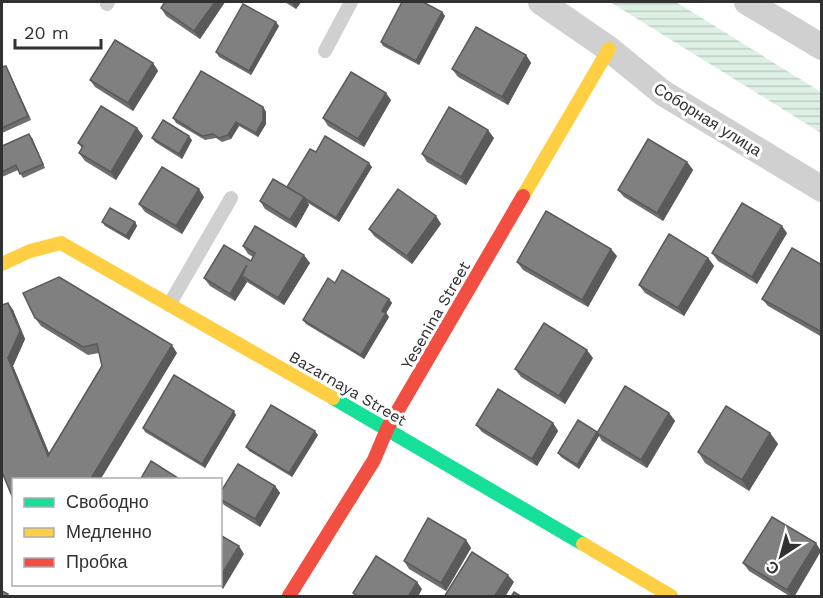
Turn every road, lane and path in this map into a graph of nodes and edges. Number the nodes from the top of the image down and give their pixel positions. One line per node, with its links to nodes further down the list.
1 (351, 2): 6 (lane)
2 (541, 2): 5 (street, Соборная улица)
3 (747, 2): 4 (street)
4 (822, 47)
5 (609, 49): 7 (street, Соборная улица); 11 (street, Yesenina Street)
6 (324, 51)
7 (822, 189)
8 (231, 198): 10 (lane)
9 (2, 264): 10 (street, Bazarnaya Street)
10 (169, 305): 11 (street, Bazarnaya Street)
11 (387, 429): 12 (street, Yesenina Street); 13 (street, Bazarnaya Street)
12 (289, 597)
13 (672, 597)

